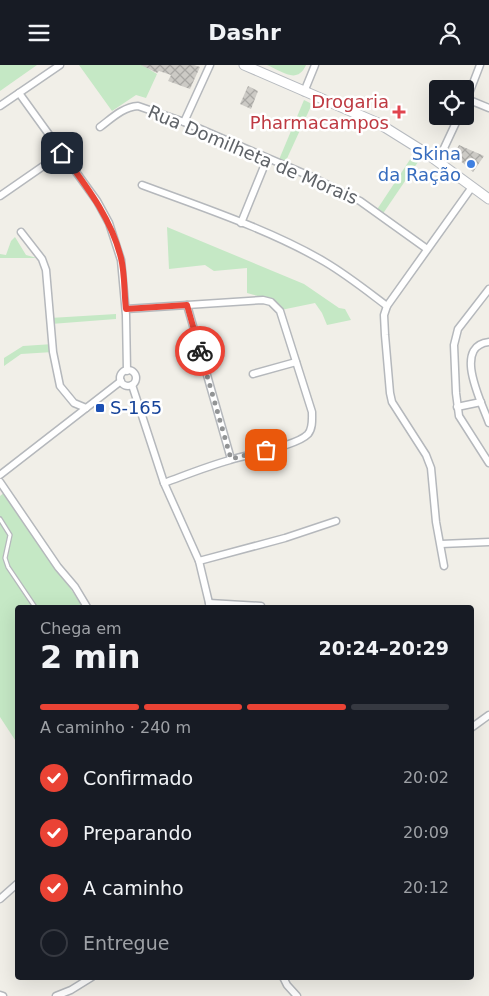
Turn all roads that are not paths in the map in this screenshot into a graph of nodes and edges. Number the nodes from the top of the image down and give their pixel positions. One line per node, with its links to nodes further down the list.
1 (60, 65): 8 (street)
2 (210, 65): 12 (street)
3 (244, 65): 7 (main road)
4 (315, 65): 7 (street)
5 (480, 65): 6 (street)
6 (474, 81)
7 (304, 92): 17 (main road)
8 (19, 93): 10 (street); 15 (street)
9 (474, 104): 11 (street)
10 (0, 106)
11 (489, 108)
12 (184, 122): 14 (street, Rua Domilheta de Morais); 16 (street, Rua Domilheta de Morais)
13 (455, 125): 17 (street)
14 (100, 127)
15 (62, 153): 20 (street); 28 (street)
16 (267, 159): 22 (street); 24 (street, Rua Domilheta de Morais)
17 (438, 161): 19 (main road)
18 (142, 185): 22 (street)
19 (472, 187): 21 (main road); 24 (street)
20 (0, 196)
21 (489, 199)
22 (241, 223): 27 (street)
23 (21, 232): 37 (street)
24 (427, 249): 27 (street)
25 (489, 289): 36 (street)
26 (187, 305): 28 (street); 30 (street); 39 (street)
27 (387, 306): 47 (street)
28 (126, 309): 31 (street)
29 (489, 342): 35 (street)
30 (296, 362): 32 (street); 39 (street)
31 (127, 371): 33 (street); 34 (street)
32 (253, 375)
33 (121, 381): 34 (street); 37 (street)
34 (132, 385): 43 (street)
35 (481, 402): 36 (street); 38 (street)
36 (457, 407): 40 (street)
37 (86, 408): 41 (street)
38 (489, 423)
39 (231, 459): 43 (street)
40 (489, 463)
41 (0, 475)
42 (0, 482): 51 (street)
43 (164, 483): 48 (street)
44 (0, 519): 50 (lane)
45 (336, 521): 48 (street)
46 (489, 542): 47 (street)
47 (441, 544): 49 (street)
48 (199, 561): 52 (street)
49 (444, 566)
50 (34, 605)
51 (86, 605)
52 (209, 605)
53 (489, 715): 54 (street)
54 (474, 726)
55 (15, 886): 56 (street)
56 (0, 899)
57 (87, 980): 59 (street)
58 (284, 980): 60 (street)
59 (56, 996)
60 (297, 996)

